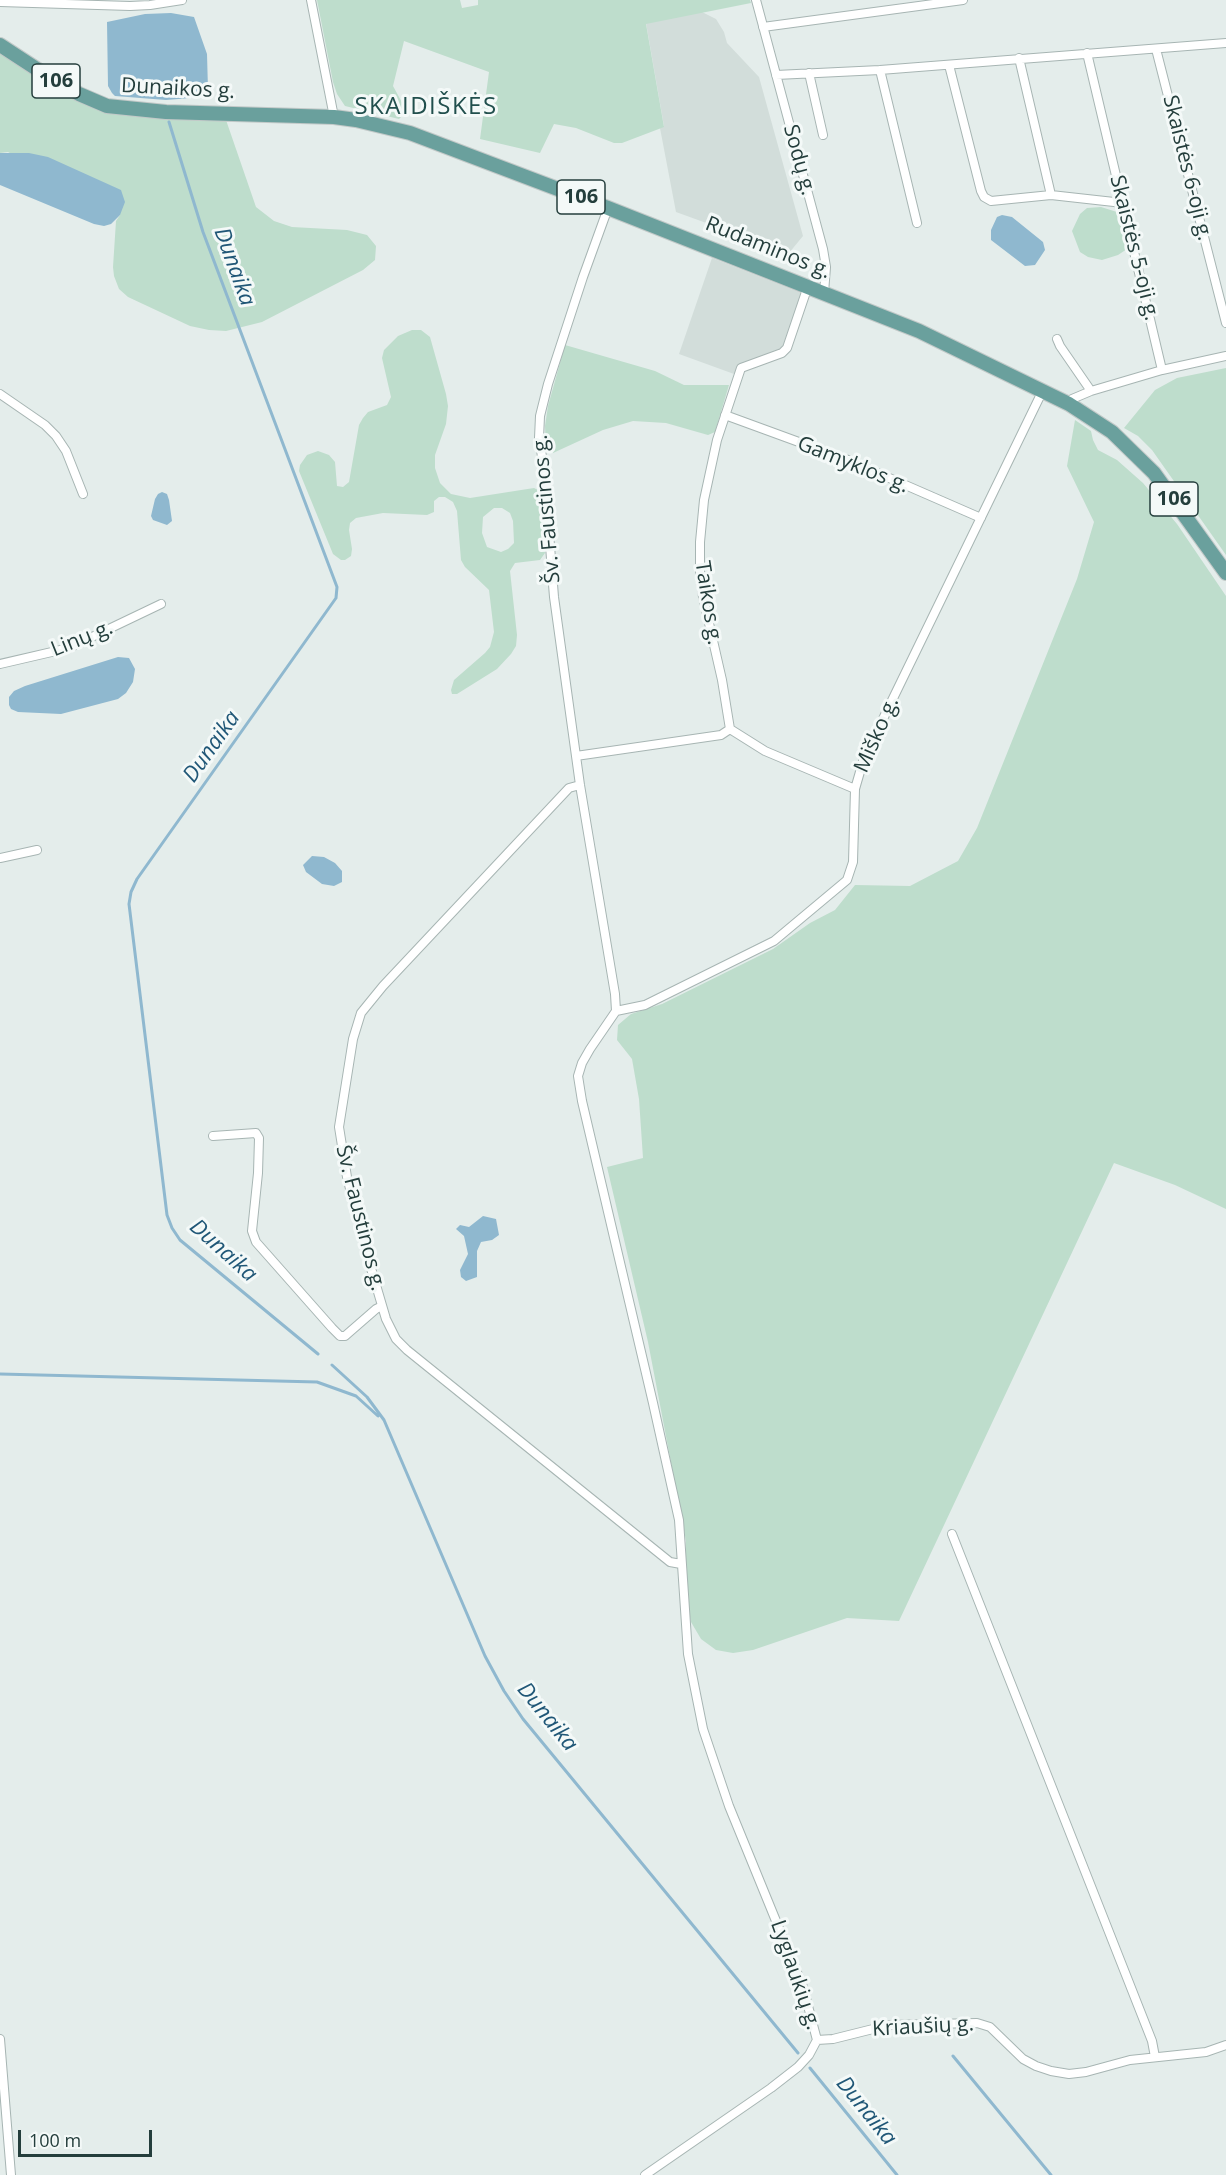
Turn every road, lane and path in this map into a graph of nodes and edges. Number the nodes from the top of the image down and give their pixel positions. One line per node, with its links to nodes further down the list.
1 (182, 0): 5 (street)
2 (311, 0): 16 (street)
3 (756, 0): 6 (street, Sodų g.)
4 (963, 0): 6 (street)
5 (0, 2)
6 (763, 27): 15 (street, Sodų g.)
7 (1226, 43): 9 (street)
8 (0, 45): 16 (main road, Dunaikos g. / 106)
9 (1156, 49): 10 (street); 24 (street, Skaistės 6-oji g.)
10 (1087, 53): 11 (street); 19 (street, Skaistės 5-oji g.)
11 (1019, 58): 12 (street); 18 (street)
12 (949, 65): 13 (street); 18 (street)
13 (880, 70): 14 (street); 21 (street)
14 (809, 73): 15 (street); 17 (street)
15 (776, 75): 23 (street, Sodų g.)
16 (334, 117): 20 (main road, Rudaminos g. / 106)
17 (823, 135)
18 (1052, 195): 19 (street)
19 (1123, 203): 27 (street, Skaistės 5-oji g.)
20 (608, 208): 22 (main road, Rudaminos g. / 106); 39 (street, Šv. Faustinos g.)
21 (916, 223)
22 (808, 286): 23 (main road, Rudaminos g. / 106); 32 (street, Taikos g.)
23 (824, 293): 28 (main road, Rudaminos g. / 106)
24 (1226, 322)
25 (1057, 339): 29 (street)
26 (1226, 356): 27 (street)
27 (1162, 370): 29 (street)
28 (1043, 390): 31 (main road, Rudaminos g. / 106); 34 (street, Miško g.)
29 (1091, 391): 31 (street)
30 (0, 394): 33 (street)
31 (1070, 404): 35 (main road, Rudaminos g. / 106)
32 (724, 415): 34 (street, Gamyklos g.); 38 (street, Taikos g.)
33 (83, 494)
34 (981, 518): 41 (street, Miško g.)
35 (1226, 573)
36 (161, 604): 37 (street, Linų g.)
37 (0, 664)
38 (730, 729): 39 (street); 41 (street)
39 (576, 756): 40 (street, Šv. Faustinos g.)
40 (580, 784): 44 (street, Šv. Faustinos g.); 46 (street, Šv. Faustinos g.)
41 (855, 789): 44 (street, Miško g.)
42 (37, 850): 43 (street)
43 (0, 858)
44 (616, 1011): 48 (street)
45 (213, 1136): 46 (street)
46 (382, 1306): 48 (street, Šv. Faustinos g.)
47 (952, 1534): 52 (street)
48 (681, 1564): 50 (street, Lyglaukių g.)
49 (0, 2039): 53 (street)
50 (817, 2040): 52 (street, Kriaušių g.); 54 (street, Lyglaukių g.)
51 (1226, 2045): 52 (street, Kriaušių g.)
52 (1155, 2057)
53 (11, 2175)
54 (645, 2175)

